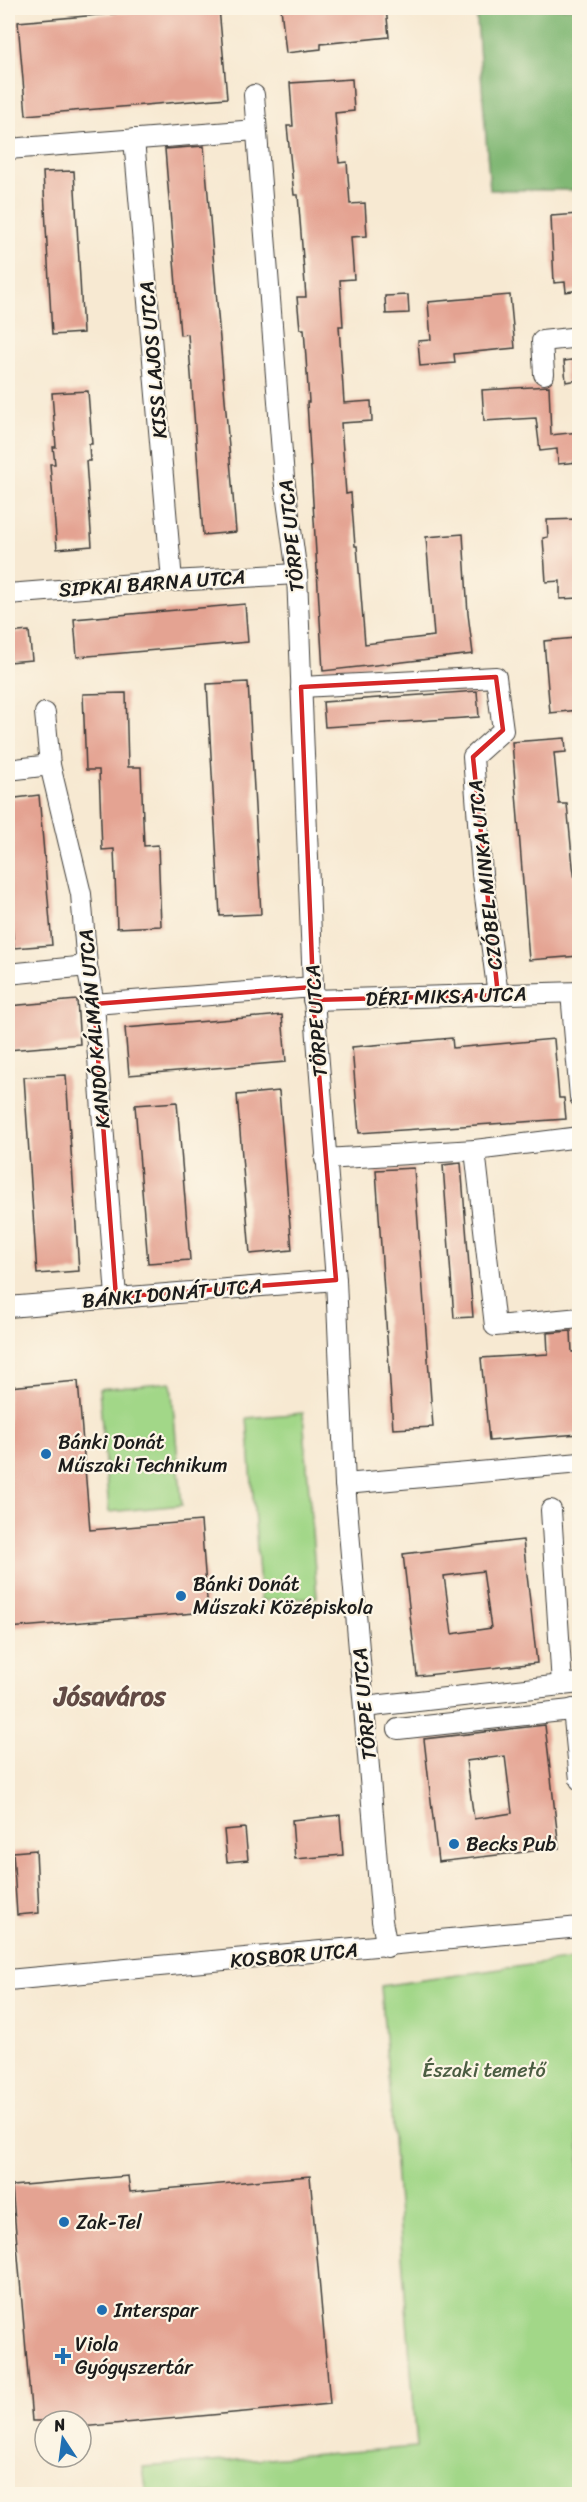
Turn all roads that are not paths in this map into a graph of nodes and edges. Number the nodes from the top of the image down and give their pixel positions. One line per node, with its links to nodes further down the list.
1 (254, 95): 2 (street, TÖRPE UTCA)
2 (256, 130): 3 (street); 7 (street, TÖRPE UTCA)
3 (134, 139): 4 (street); 8 (street, KISS LAJOS UTCA)
4 (8, 149)
5 (579, 338): 6 (street)
6 (544, 374)
7 (297, 574): 8 (street, SIPKAI BARNA UTCA); 10 (street, TÖRPE UTCA)
8 (172, 581): 9 (street, SIPKAI BARNA UTCA)
9 (8, 594)
10 (301, 687): 16 (street, TÖRPE UTCA); 18 (street, CZÓBEL MINKA UTCA)
11 (45, 713): 12 (street, KANDÓ KÁLMÁN UTCA)
12 (50, 765): 13 (street); 14 (street, KANDÓ KÁLMÁN UTCA)
13 (8, 770)
14 (87, 966): 15 (street); 19 (street, KANDÓ KÁLMÁN UTCA)
15 (8, 974)
16 (313, 993): 18 (street, DÉRI MIKSA UTCA); 19 (street, DÉRI MIKSA UTCA); 23 (street, TÖRPE UTCA)
17 (575, 993): 18 (street, DÉRI MIKSA UTCA); 20 (street)
18 (498, 994)
19 (94, 1004): 25 (street, KANDÓ KÁLMÁN UTCA)
20 (579, 1097)
21 (579, 1137): 22 (street)
22 (475, 1150): 23 (street); 27 (street)
23 (325, 1159): 24 (street, TÖRPE UTCA)
24 (336, 1280): 25 (street, BÁNKI DONÁT UTCA); 29 (street, TÖRPE UTCA)
25 (116, 1297): 26 (street, BÁNKI DONÁT UTCA)
26 (8, 1307)
27 (579, 1318)
28 (579, 1463): 29 (street)
29 (345, 1484): 32 (street, TÖRPE UTCA)
30 (551, 1510): 31 (street)
31 (571, 1684): 32 (street)
32 (364, 1707): 37 (street, TÖRPE UTCA)
33 (576, 1709): 34 (street); 35 (street)
34 (398, 1730)
35 (579, 1780)
36 (579, 1927): 37 (street, KOSBOR UTCA)
37 (387, 1947): 38 (street, KOSBOR UTCA)
38 (8, 1980)

